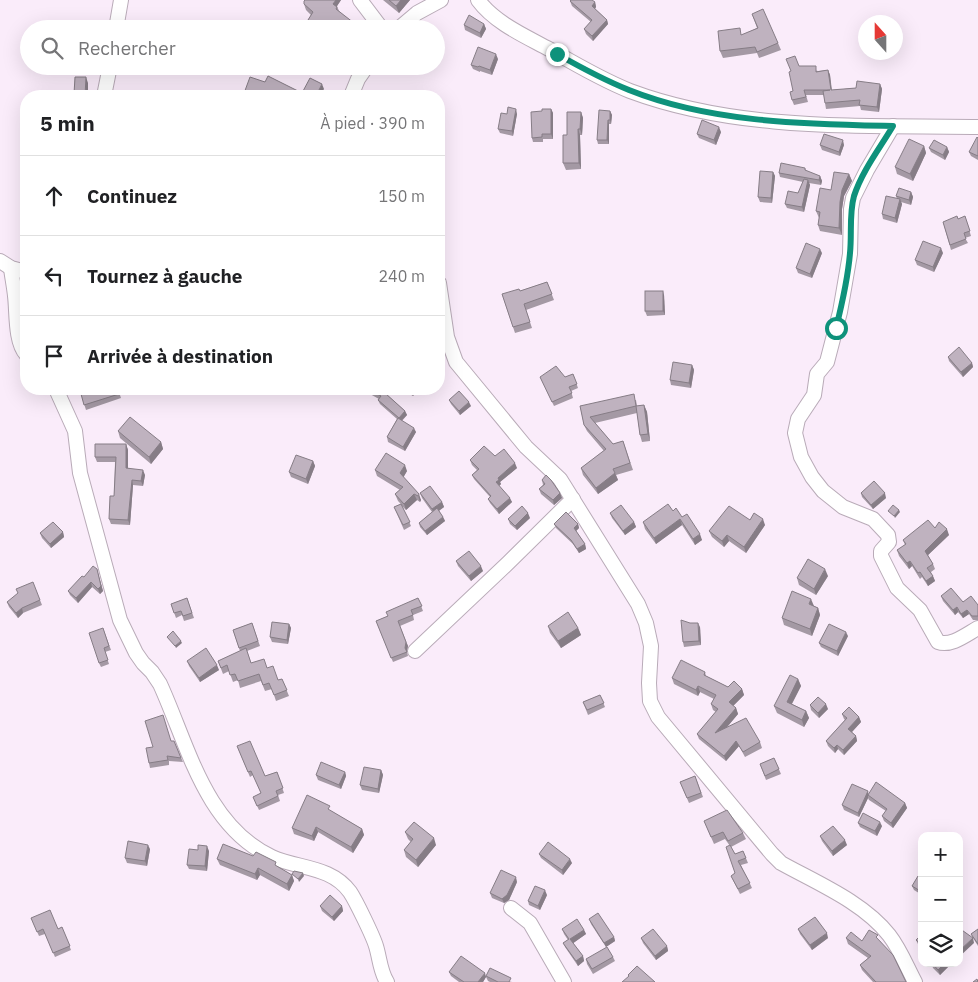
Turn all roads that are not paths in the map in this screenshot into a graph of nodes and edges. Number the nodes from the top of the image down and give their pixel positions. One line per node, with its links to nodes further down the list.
1 (121, 0): 5 (street)
2 (360, 0): 6 (street)
3 (441, 0): 7 (street)
4 (478, 0): 12 (street)
5 (118, 20)
6 (375, 20)
7 (409, 20)
8 (108, 75): 10 (street)
9 (361, 75): 11 (street)
10 (105, 90)
11 (353, 90)
12 (893, 126): 13 (street); 20 (street)
13 (978, 127)
14 (5, 265): 15 (street); 17 (street)
15 (20, 270)
16 (445, 319): 19 (street)
17 (20, 340)
18 (59, 395): 23 (street)
19 (573, 500): 21 (street); 25 (street)
20 (978, 628)
21 (415, 651)
22 (511, 908): 24 (street)
23 (387, 982)
24 (564, 982)
25 (915, 982)

